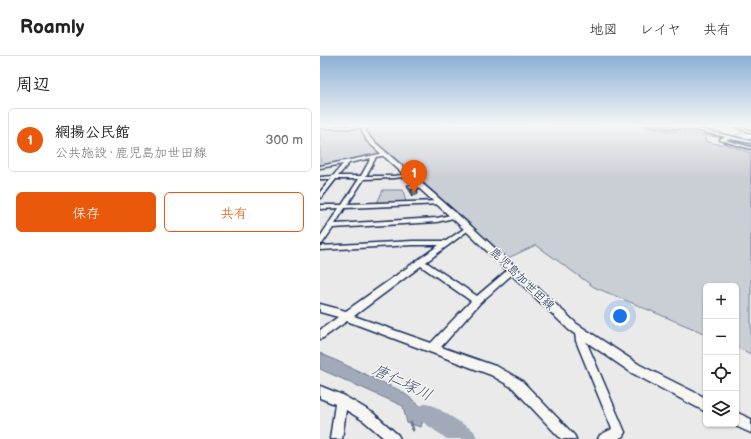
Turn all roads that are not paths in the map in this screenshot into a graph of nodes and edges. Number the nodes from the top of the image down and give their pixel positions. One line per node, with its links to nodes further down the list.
1 (373, 143): 4 (main road, 鹿児島加世田線)
2 (732, 143): 3 (street)
3 (751, 148)
4 (385, 154): 5 (street); 8 (main road, 鹿児島加世田線)
5 (374, 156): 6 (street); 9 (street)
6 (347, 162): 7 (street); 11 (street)
7 (320, 167)
8 (409, 175): 9 (street); 13 (main road, 鹿児島加世田線)
9 (362, 177): 11 (street); 14 (street)
10 (320, 178): 11 (street)
11 (334, 178): 12 (street)
12 (320, 196)
13 (440, 203): 14 (street); 16 (main road, 鹿児島加世田線)
14 (344, 206): 15 (street); 17 (street)
15 (320, 207)
16 (455, 216): 17 (street); 18 (main road, 鹿児島加世田線)
17 (330, 226): 19 (street)
18 (468, 228): 20 (street); 23 (main road, 鹿児島加世田線)
19 (320, 242)
20 (446, 243): 21 (street); 22 (street)
21 (320, 248)
22 (420, 262): 24 (street); 26 (street)
23 (513, 270): 24 (street); 27 (main road, 鹿児島加世田線)
24 (477, 301): 29 (street)
25 (320, 308): 26 (street)
26 (347, 315): 28 (street); 29 (street)
27 (580, 332): 32 (main road, 鹿児島加世田線); 35 (street)
28 (320, 335)
29 (433, 348): 38 (street)
30 (320, 392): 31 (street)
31 (341, 400): 36 (street); 37 (street)
32 (703, 403)
33 (739, 420): 34 (main road)
34 (751, 426)
35 (620, 436): 39 (street)
36 (336, 439)
37 (394, 439)
38 (570, 439)
39 (604, 439)

